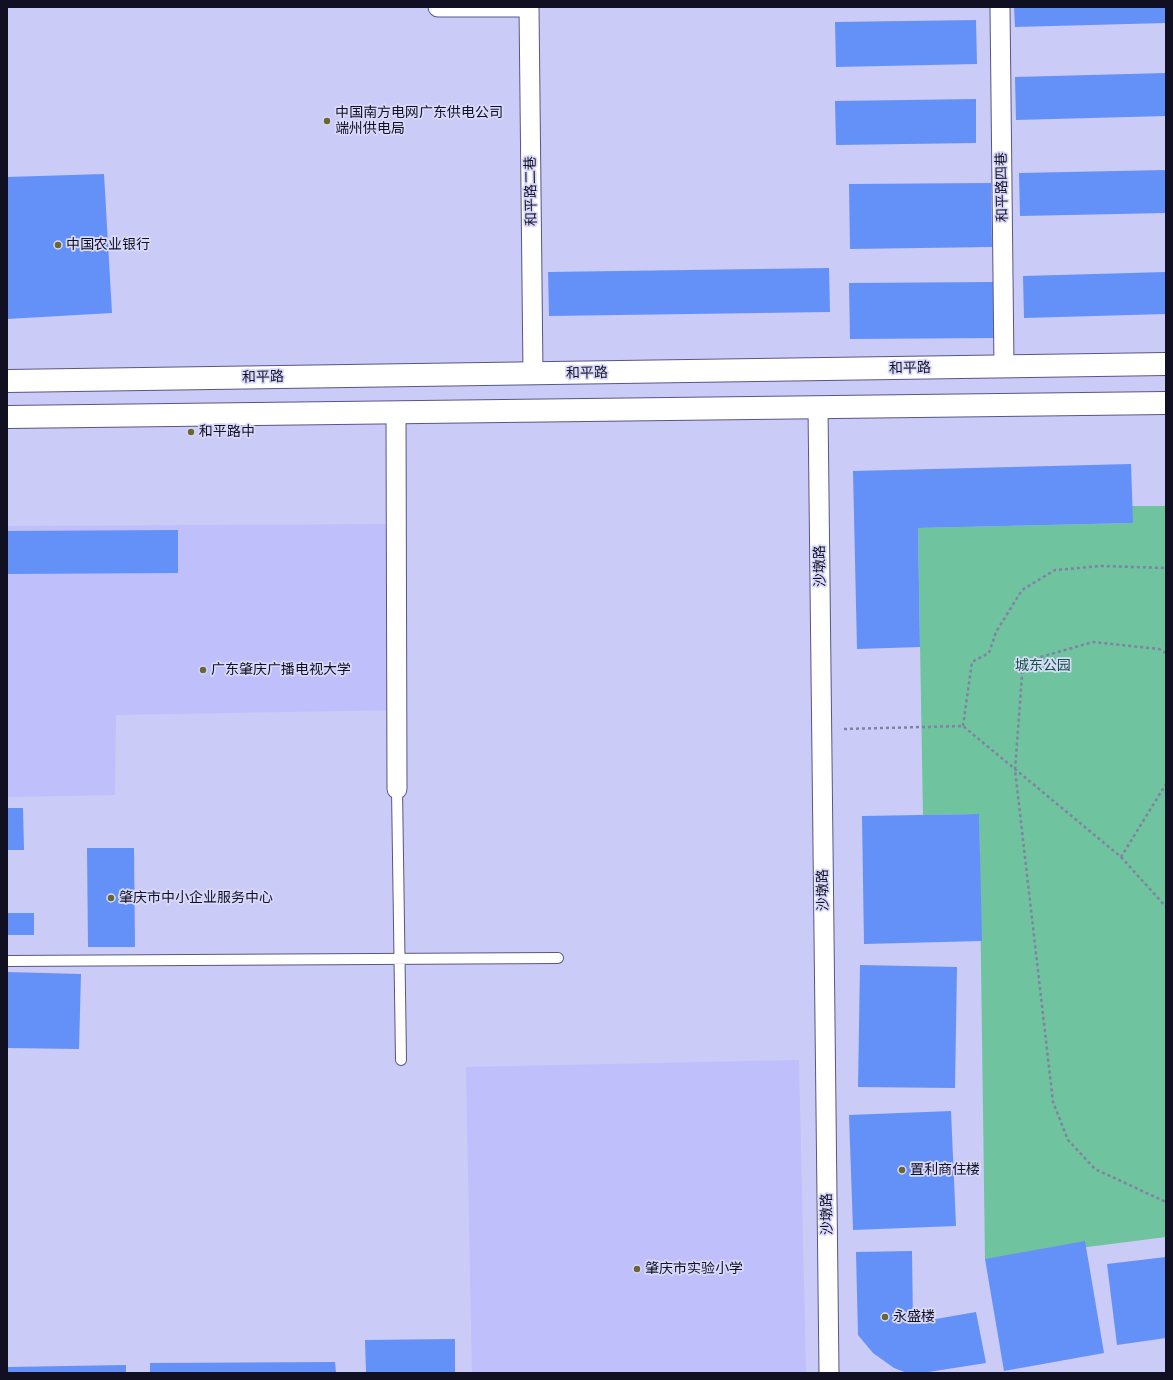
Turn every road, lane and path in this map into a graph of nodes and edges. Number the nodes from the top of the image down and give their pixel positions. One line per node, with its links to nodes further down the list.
1 (438, 7): 2 (street, 和平路二巷)
2 (529, 7): 6 (street, 和平路二巷)
3 (1000, 7): 5 (street, 和平路四巷)
4 (1166, 364): 5 (main road, 和平路)
5 (1004, 367): 6 (main road, 和平路)
6 (533, 374): 7 (main road, 和平路)
7 (7, 381)
8 (1166, 402): 9 (main road)
9 (818, 407): 10 (main road); 15 (street, 沙墩路)
10 (396, 412): 11 (main road); 18 (street)
11 (7, 417)
12 (1166, 568): 14 (path)
13 (1166, 653): 16 (path)
14 (963, 726): 15 (path); 16 (path)
15 (822, 730): 26 (street, 沙墩路)
16 (1015, 770): 19 (path); 25 (path)
17 (1166, 784): 19 (path)
18 (397, 789): 22 (lane)
19 (1122, 857): 20 (path)
20 (1166, 907)
21 (558, 958): 22 (lane)
22 (399, 959): 23 (lane); 24 (lane)
23 (7, 961)
24 (401, 1060)
25 (1166, 1202)
26 (829, 1373)

